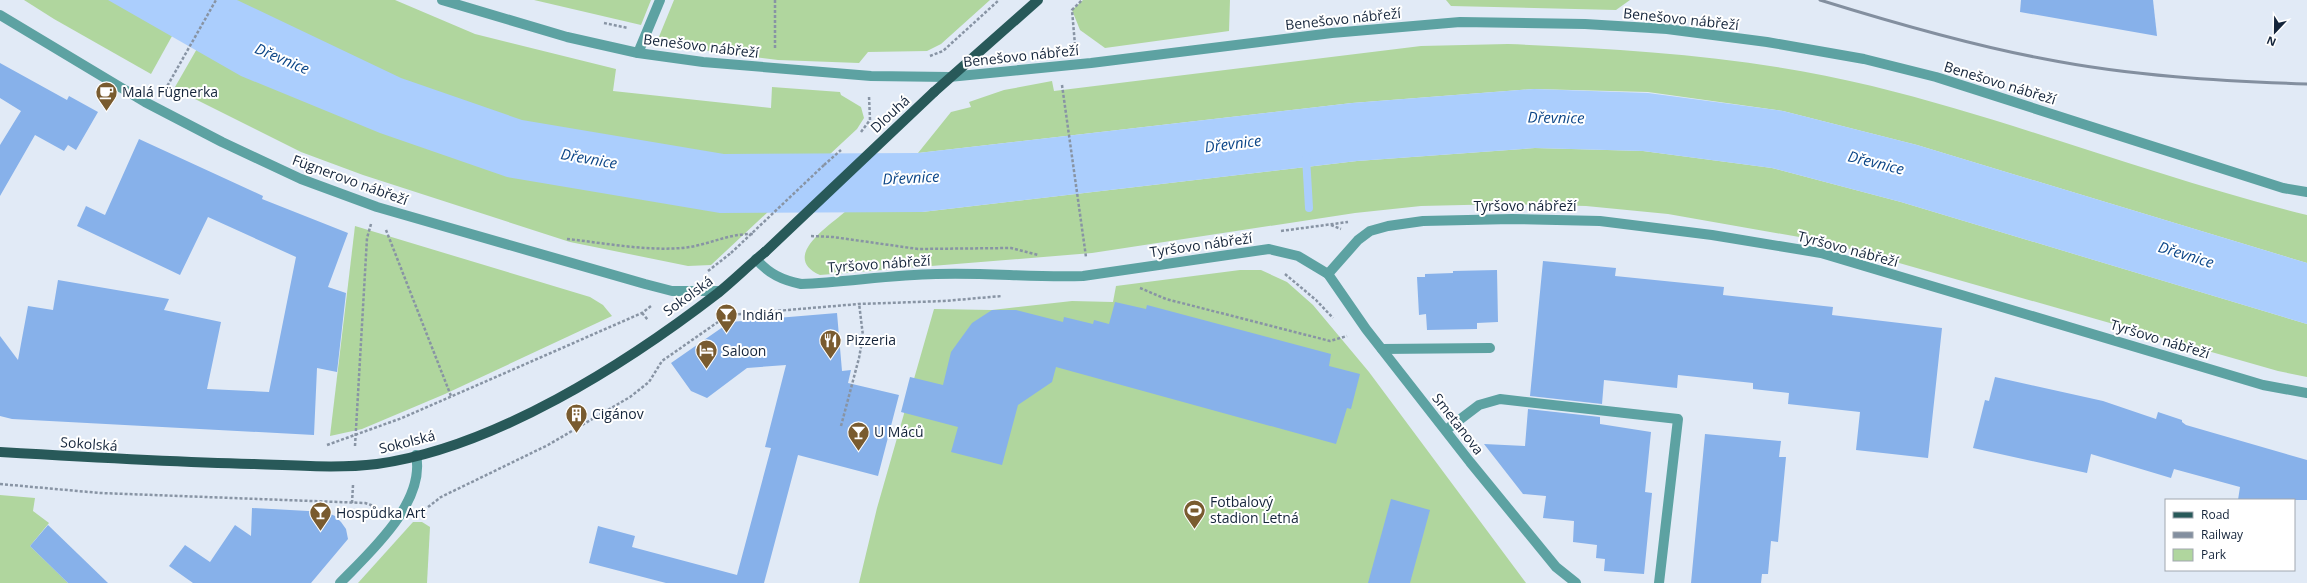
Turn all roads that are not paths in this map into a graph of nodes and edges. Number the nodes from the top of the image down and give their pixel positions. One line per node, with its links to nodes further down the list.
1 (442, 0): 4 (street, Benešovo nábřeží)
2 (660, 0): 6 (street)
3 (1038, 0): 7 (main road, Dlouhá)
4 (454, 2): 6 (street, Benešovo nábřeží)
5 (0, 15): 12 (street, Fügnerovo nábřeží)
6 (638, 53): 7 (street, Benešovo nábřeží)
7 (950, 77): 8 (street, Benešovo nábřeží); 9 (main road, Dlouhá, bridge)
8 (2307, 192)
9 (765, 252): 10 (main road, Sokolská)
10 (756, 259): 11 (street, Tyršovo nábřeží); 12 (main road, Sokolská)
11 (1328, 274): 14 (street, Smetanova); 15 (street, Tyršovo nábřeží)
12 (720, 291): 18 (main road, Sokolská)
13 (1490, 348): 14 (street)
14 (1382, 349): 16 (street, Smetanova)
15 (2307, 393)
16 (1446, 430): 20 (street, Smetanova); 21 (street)
17 (0, 452): 18 (main road, Sokolská)
18 (416, 456): 19 (street)
19 (340, 583)
20 (1576, 583)
21 (1660, 583)

